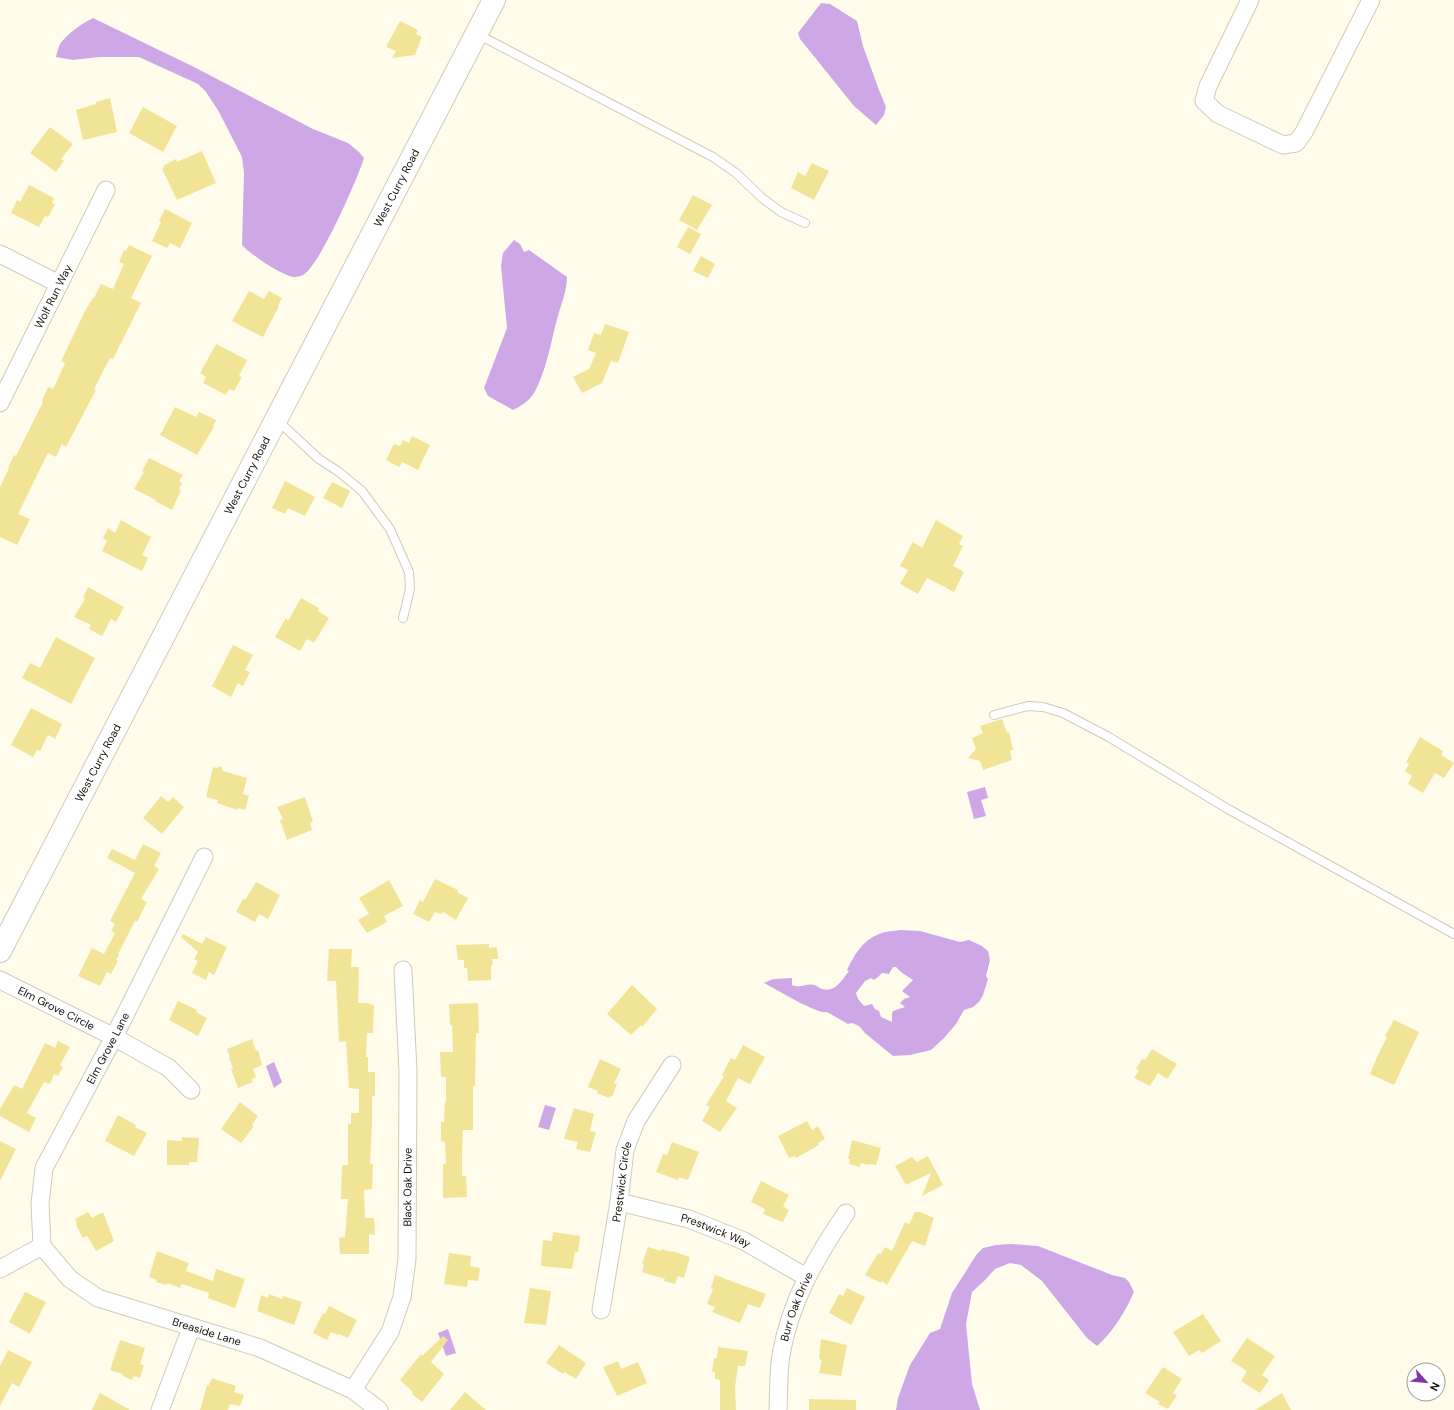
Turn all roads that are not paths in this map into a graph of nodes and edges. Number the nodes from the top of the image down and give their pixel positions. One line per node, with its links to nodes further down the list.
1 (494, 0): 4 (street, West Curry Road)
2 (1250, 0): 3 (street)
3 (1371, 0)
4 (476, 34): 6 (lane); 10 (street, West Curry Road)
5 (106, 190): 8 (street, Wolf Run Way)
6 (805, 223)
7 (0, 254): 8 (street)
8 (60, 284): 9 (street, Wolf Run Way)
9 (0, 403)
10 (276, 420): 11 (lane); 15 (street, West Curry Road)
11 (403, 618)
12 (994, 715): 14 (lane)
13 (204, 857): 18 (street, Elm Grove Lane)
14 (1454, 934)
15 (0, 951)
16 (403, 970): 28 (street, Black Oak Drive)
17 (0, 980): 18 (street, Elm Grove Circle)
18 (114, 1037): 20 (street, Elm Grove Circle); 23 (street, Elm Grove Lane)
19 (672, 1065): 21 (street, Prestwick Circle)
20 (191, 1090)
21 (619, 1202): 25 (street, Prestwick Way); 26 (street, Prestwick Circle)
22 (846, 1213): 25 (street, Burr Oak Drive)
23 (42, 1246): 24 (street); 27 (street, Breaside Lane)
24 (0, 1269)
25 (806, 1277): 31 (street, Burr Oak Drive)
26 (601, 1310)
27 (191, 1328): 28 (street, Breaside Lane); 29 (street)
28 (353, 1390): 30 (street, Breaside Lane)
29 (160, 1410)
30 (379, 1410)
31 (778, 1410)

